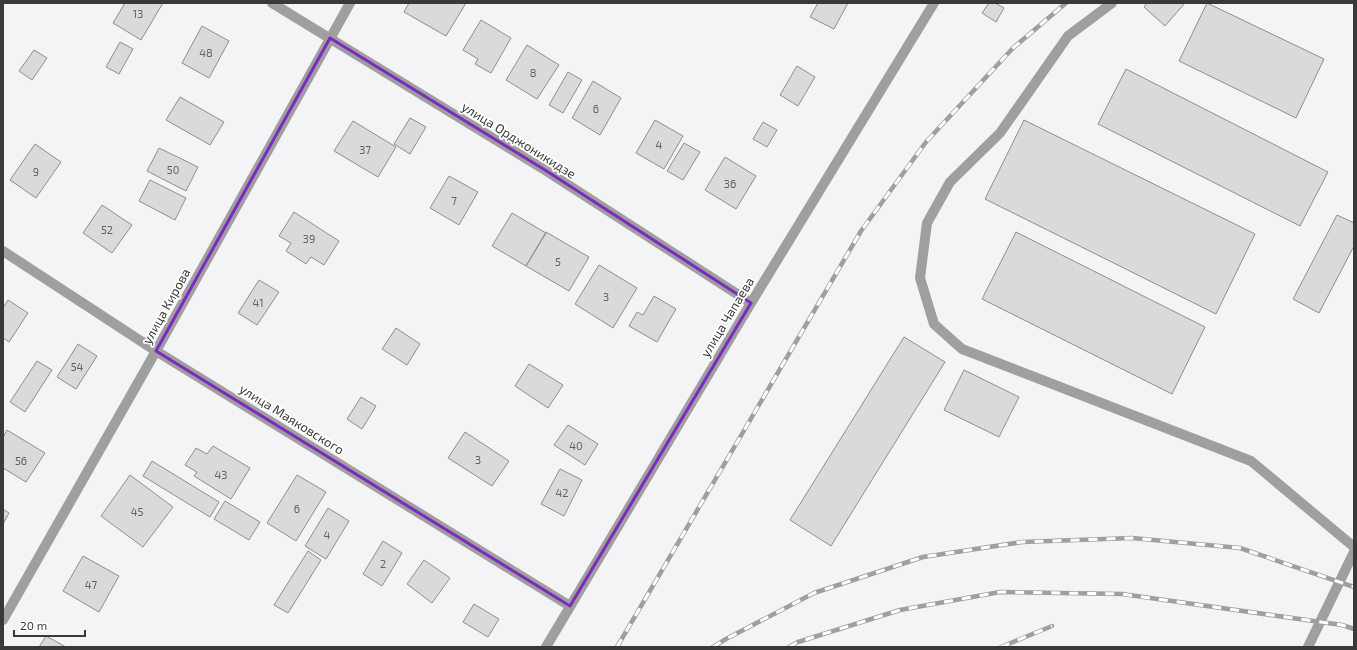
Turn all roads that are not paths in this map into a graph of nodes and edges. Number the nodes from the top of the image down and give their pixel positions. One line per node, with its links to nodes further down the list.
1 (272, 3): 5 (street, улица Орджоникидзе)
2 (350, 3): 5 (street, улица Кирова)
3 (934, 3): 7 (street, улица Чапаева)
4 (1112, 3): 9 (street)
5 (330, 38): 7 (street, улица Орджоникидзе); 8 (street, улица Кирова)
6 (3, 252): 8 (street, улица Маяковского)
7 (751, 303): 11 (street, улица Чапаева)
8 (156, 351): 11 (street, улица Маяковского); 12 (street, улица Кирова)
9 (1354, 548)
10 (1354, 552): 14 (street)
11 (570, 606): 13 (street, улица Чапаева)
12 (3, 620)
13 (546, 647)
14 (1308, 647)

